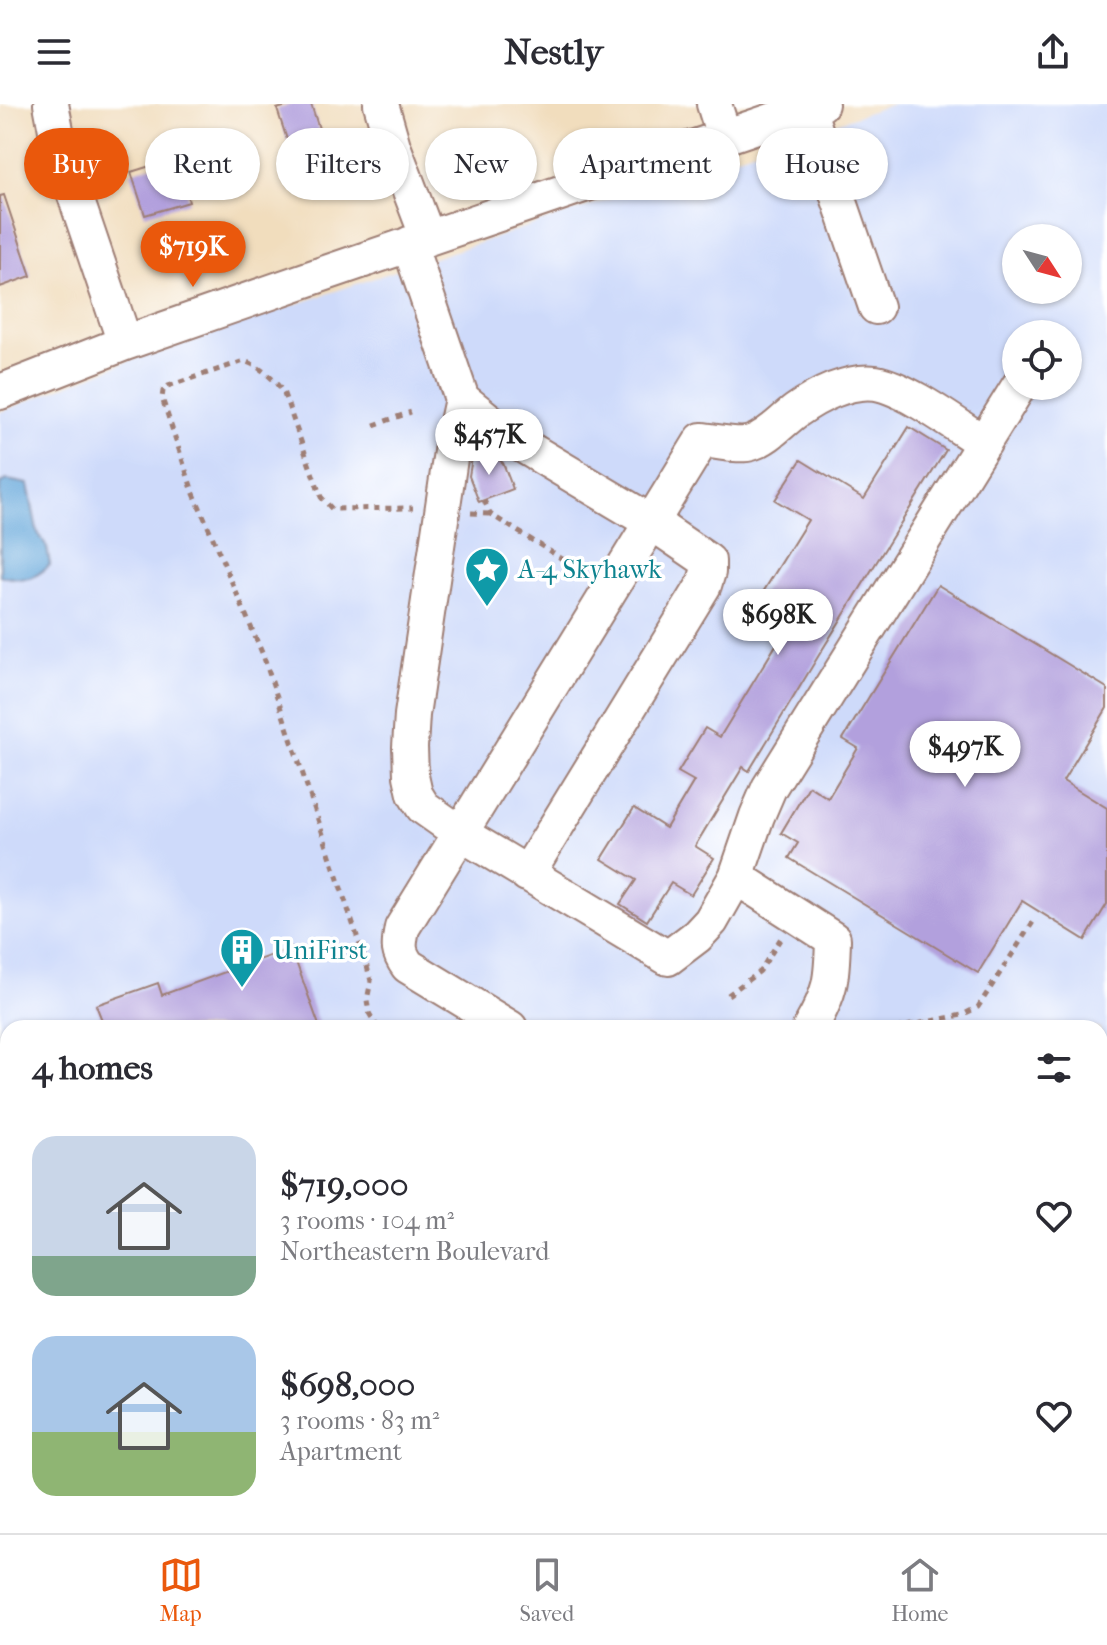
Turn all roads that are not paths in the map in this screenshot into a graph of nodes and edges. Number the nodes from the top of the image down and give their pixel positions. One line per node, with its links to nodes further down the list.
1 (51, 104): 7 (street)
2 (381, 104): 5 (street)
3 (814, 106): 4 (street); 6 (street)
4 (719, 120): 5 (street)
5 (419, 241): 7 (street); 9 (street)
6 (876, 307)
7 (125, 343): 8 (street)
8 (0, 392)
9 (462, 399): 12 (street); 13 (street)
10 (1010, 400): 11 (street)
11 (984, 443): 12 (street); 15 (street)
12 (651, 522): 13 (street); 14 (street)
13 (460, 833): 14 (street); 16 (street)
14 (527, 874): 15 (street)
15 (736, 877): 17 (street)
16 (497, 1020)
17 (815, 1020)

